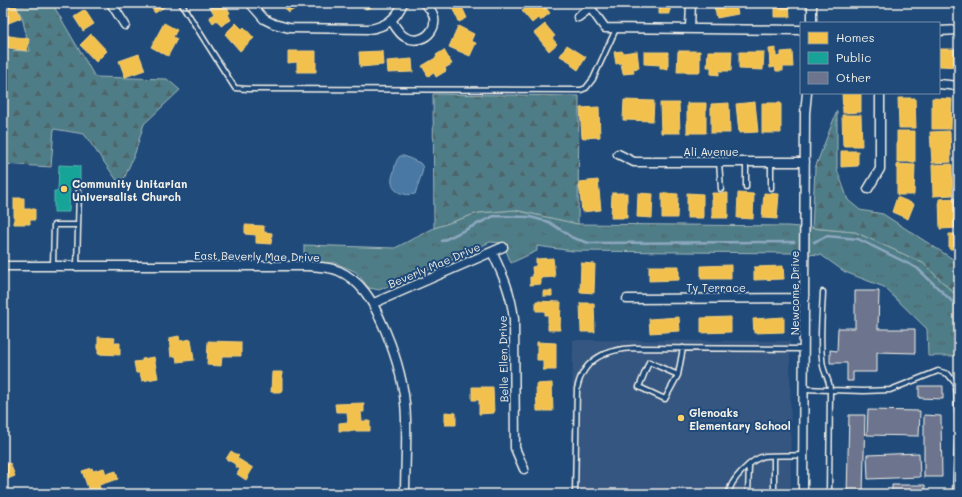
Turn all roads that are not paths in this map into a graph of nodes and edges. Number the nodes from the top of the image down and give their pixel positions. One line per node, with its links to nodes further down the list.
1 (111, 3): 12 (street)
2 (181, 3): 13 (lane)
3 (250, 3): 10 (street)
4 (424, 3): 10 (street)
5 (691, 3): 14 (street)
6 (812, 3): 11 (street)
7 (402, 5): 10 (street)
8 (588, 5): 9 (street); 13 (street)
9 (578, 17)
10 (391, 20)
11 (812, 22)
12 (125, 26)
13 (617, 28): 14 (street)
14 (690, 28): 15 (street)
15 (800, 30)
16 (959, 30): 17 (street)
17 (940, 31)
18 (940, 84): 19 (street)
19 (959, 86)
20 (807, 94): 26 (street, Newcome Drive)
21 (880, 94): 30 (street)
22 (618, 154): 23 (street, Ali Avenue)
23 (720, 162): 24 (street, Ali Avenue); 29 (lane)
24 (746, 162): 25 (street, Ali Avenue); 27 (lane)
25 (771, 162): 26 (street, Ali Avenue); 28 (lane)
26 (805, 162): 39 (street, Newcome Drive)
27 (746, 187)
28 (771, 188)
29 (721, 189)
30 (868, 189)
31 (79, 191): 32 (lane)
32 (78, 225): 36 (lane); 37 (lane)
33 (503, 247): 34 (street, Beverly Mae Drive)
34 (492, 252): 41 (street, Beverly Mae Drive); 50 (street, Belle Ellen Drive)
35 (3, 266): 36 (street, East Beverly Mae Drive)
36 (54, 266): 37 (street, East Beverly Mae Drive)
37 (77, 266): 41 (street, East Beverly Mae Drive)
38 (823, 292): 46 (lane)
39 (805, 298): 40 (street, Ty Terrace); 43 (street, Newcome Drive)
40 (627, 299)
41 (374, 303): 51 (street, East Beverly Mae Drive)
42 (683, 348): 43 (lane); 44 (lane); 52 (lane)
43 (804, 349): 45 (street, Newcome Drive)
44 (678, 375): 44 (lane)
45 (804, 389): 46 (lane); 47 (street, Newcome Drive)
46 (830, 390): 57 (lane); 58 (lane)
47 (803, 455): 48 (lane); 56 (street, Newcome Drive)
48 (774, 456): 49 (lane); 55 (lane)
49 (749, 466): 53 (lane); 54 (lane)
50 (524, 469)
51 (405, 494)
52 (575, 494)
53 (729, 494)
54 (748, 494)
55 (774, 494)
56 (803, 494)
57 (829, 494)
58 (955, 494)

